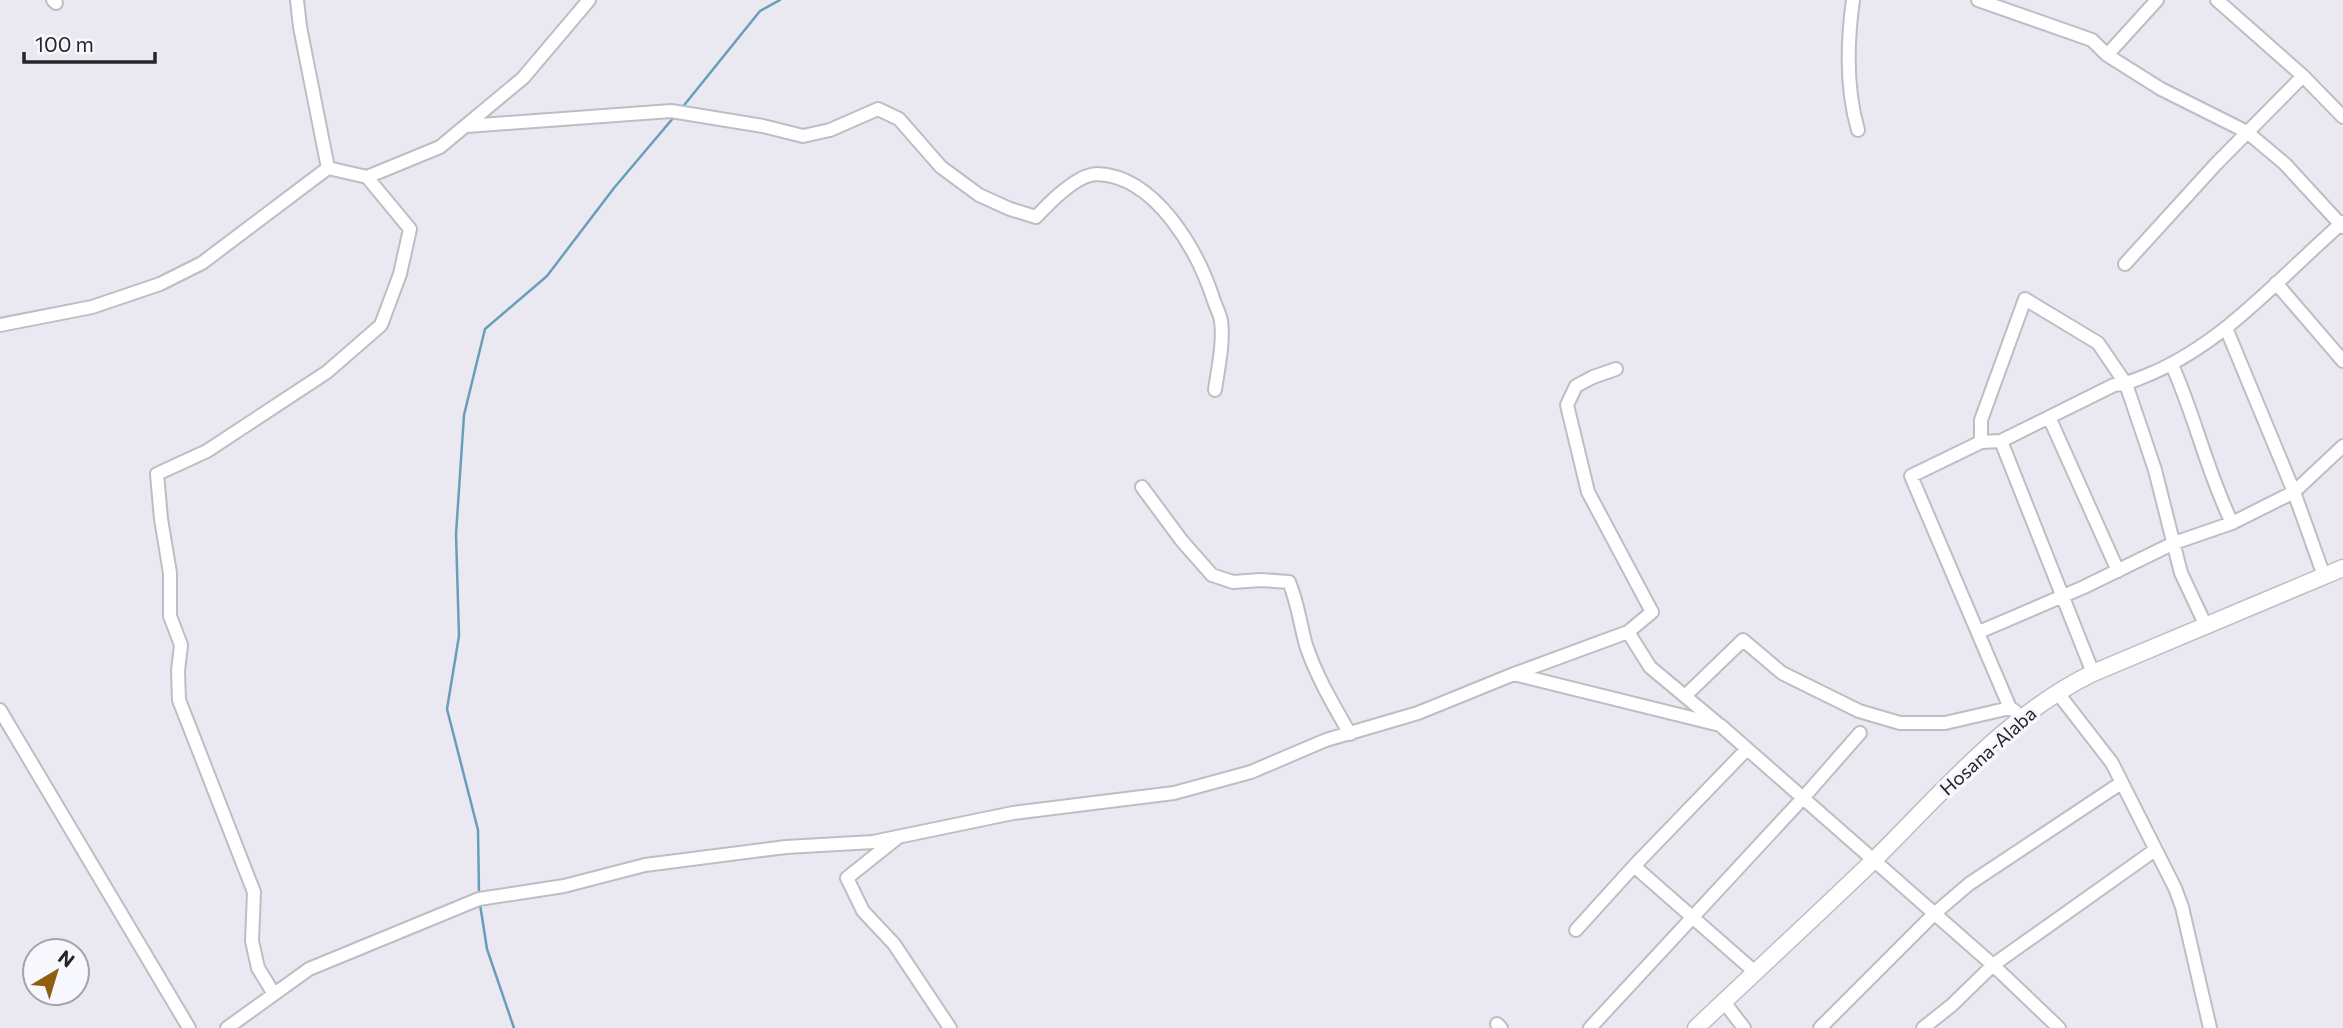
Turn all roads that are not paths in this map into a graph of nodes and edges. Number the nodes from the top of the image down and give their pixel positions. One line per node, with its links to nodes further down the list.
1 (297, 0): 13 (street)
2 (589, 0): 10 (street)
3 (1853, 0): 11 (street)
4 (1978, 0): 7 (street)
5 (2157, 0): 7 (street)
6 (2217, 0): 8 (street)
7 (2107, 55): 12 (street)
8 (2303, 76): 9 (street); 12 (street)
9 (2343, 116)
10 (467, 126): 14 (street); 24 (street)
11 (1858, 130)
12 (2247, 132): 15 (street); 16 (street)
13 (328, 168): 14 (street); 18 (street)
14 (367, 177): 62 (street)
15 (2342, 224): 17 (street)
16 (2125, 264)
17 (2276, 282): 19 (street); 20 (street)
18 (0, 325)
19 (2226, 328): 21 (street); 30 (street)
20 (2343, 361)
21 (2172, 365): 23 (street); 31 (street)
22 (1616, 369): 38 (street)
23 (2126, 384): 25 (street); 27 (street); 32 (street)
24 (1215, 390)
25 (2049, 417): 26 (street); 34 (street)
26 (2001, 441): 27 (street); 36 (street)
27 (1981, 442): 39 (street)
28 (2343, 446): 30 (street)
29 (1142, 487): 49 (street)
30 (2294, 492): 31 (street); 35 (street)
31 (2232, 523): 32 (street)
32 (2174, 543): 34 (street); 37 (street)
33 (2343, 568): 35 (main road, Hosana-Alaba)
34 (2118, 571): 36 (street)
35 (2324, 576): 37 (main road, Hosana-Alaba)
36 (2063, 596): 39 (street); 40 (street)
37 (2206, 626): 40 (main road, Hosana-Alaba)
38 (1628, 632): 41 (street); 43 (street)
39 (1979, 632): 44 (street)
40 (2093, 673): 42 (main road, Hosana-Alaba)
41 (1514, 674): 47 (street); 49 (street)
42 (2057, 692): 46 (main road, Hosana-Alaba); 51 (street)
43 (1685, 696): 44 (street); 47 (street)
44 (2010, 708): 46 (street)
45 (0, 710): 65 (street)
46 (2025, 717): 55 (main road, Hosana-Alaba)
47 (1720, 725): 50 (street)
48 (1860, 733): 52 (street)
49 (1350, 734): 53 (street)
50 (1747, 749): 52 (street); 56 (street)
51 (2121, 783): 54 (street); 57 (street)
52 (1803, 798): 55 (street); 58 (street)
53 (900, 836): 62 (street); 67 (street)
54 (2155, 850): 60 (street); 73 (street)
55 (1873, 861): 57 (street); 61 (main road, Hosana-Alaba)
56 (1634, 866): 58 (street); 59 (street)
57 (1934, 914): 60 (street); 71 (street)
58 (1693, 918): 61 (street); 68 (street)
59 (1576, 930)
60 (1993, 965): 64 (street); 72 (street)
61 (1755, 972): 63 (main road, Hosana-Alaba)
62 (274, 993): 66 (street)
63 (1724, 1002): 69 (main road, Hosana-Alaba); 70 (street)
64 (2050, 1025)
65 (189, 1028)
66 (227, 1028)
67 (950, 1028)
68 (1590, 1028)
69 (1696, 1028)
70 (1744, 1028)
71 (1820, 1028)
72 (1923, 1028)
73 (2210, 1028)

